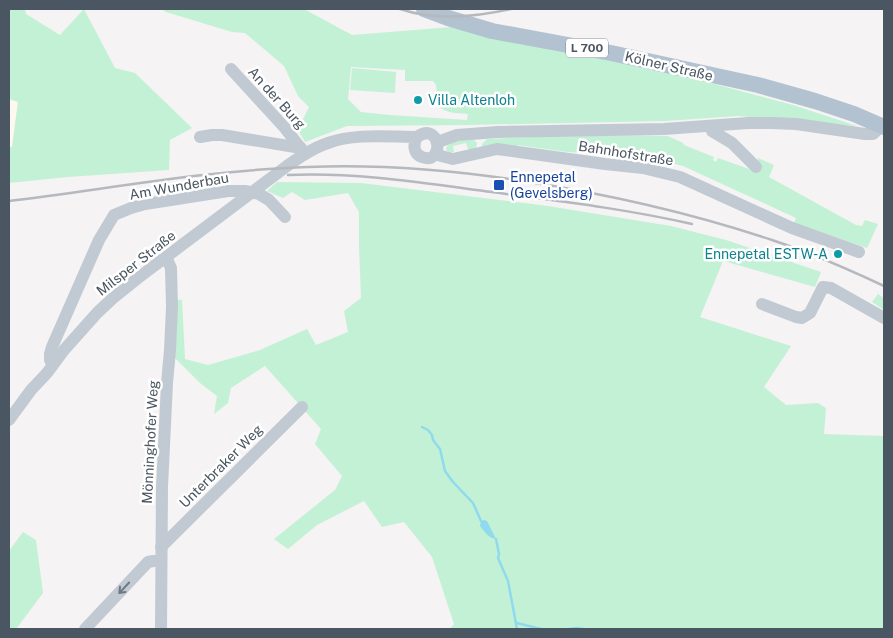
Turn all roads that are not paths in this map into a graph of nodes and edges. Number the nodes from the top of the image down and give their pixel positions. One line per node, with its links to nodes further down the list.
1 (424, 9): 3 (main road, Kölner Straße / L 700)
2 (231, 69): 8 (street, An der Burg)
3 (884, 125): 4 (street, Bahnhofstraße)
4 (711, 126): 7 (street, Bahnhofstraße); 9 (street)
5 (200, 137): 8 (street)
6 (415, 142): 7 (street, Bahnhofstraße); 7 (street, Bahnhofstraße); 8 (street, Bahnhofstraße)
7 (436, 144): 11 (street, Bahnhofstraße)
8 (303, 151): 12 (street, Milsper Straße)
9 (756, 167)
10 (285, 217): 15 (street, Am Wunderbau)
11 (859, 252)
12 (166, 257): 15 (street, Milsper Straße); 18 (street, Mönninghofer Weg)
13 (762, 304): 14 (street)
14 (884, 318)
15 (53, 364): 17 (street, Milsper Straße)
16 (302, 407): 18 (street, Unterbraker Weg)
17 (9, 420)
18 (161, 547): 19 (street, Mönninghofer Weg)
19 (161, 561): 20 (street, one-way to 20); 21 (street, Mönninghofer Weg)
20 (85, 629)
21 (161, 629)

